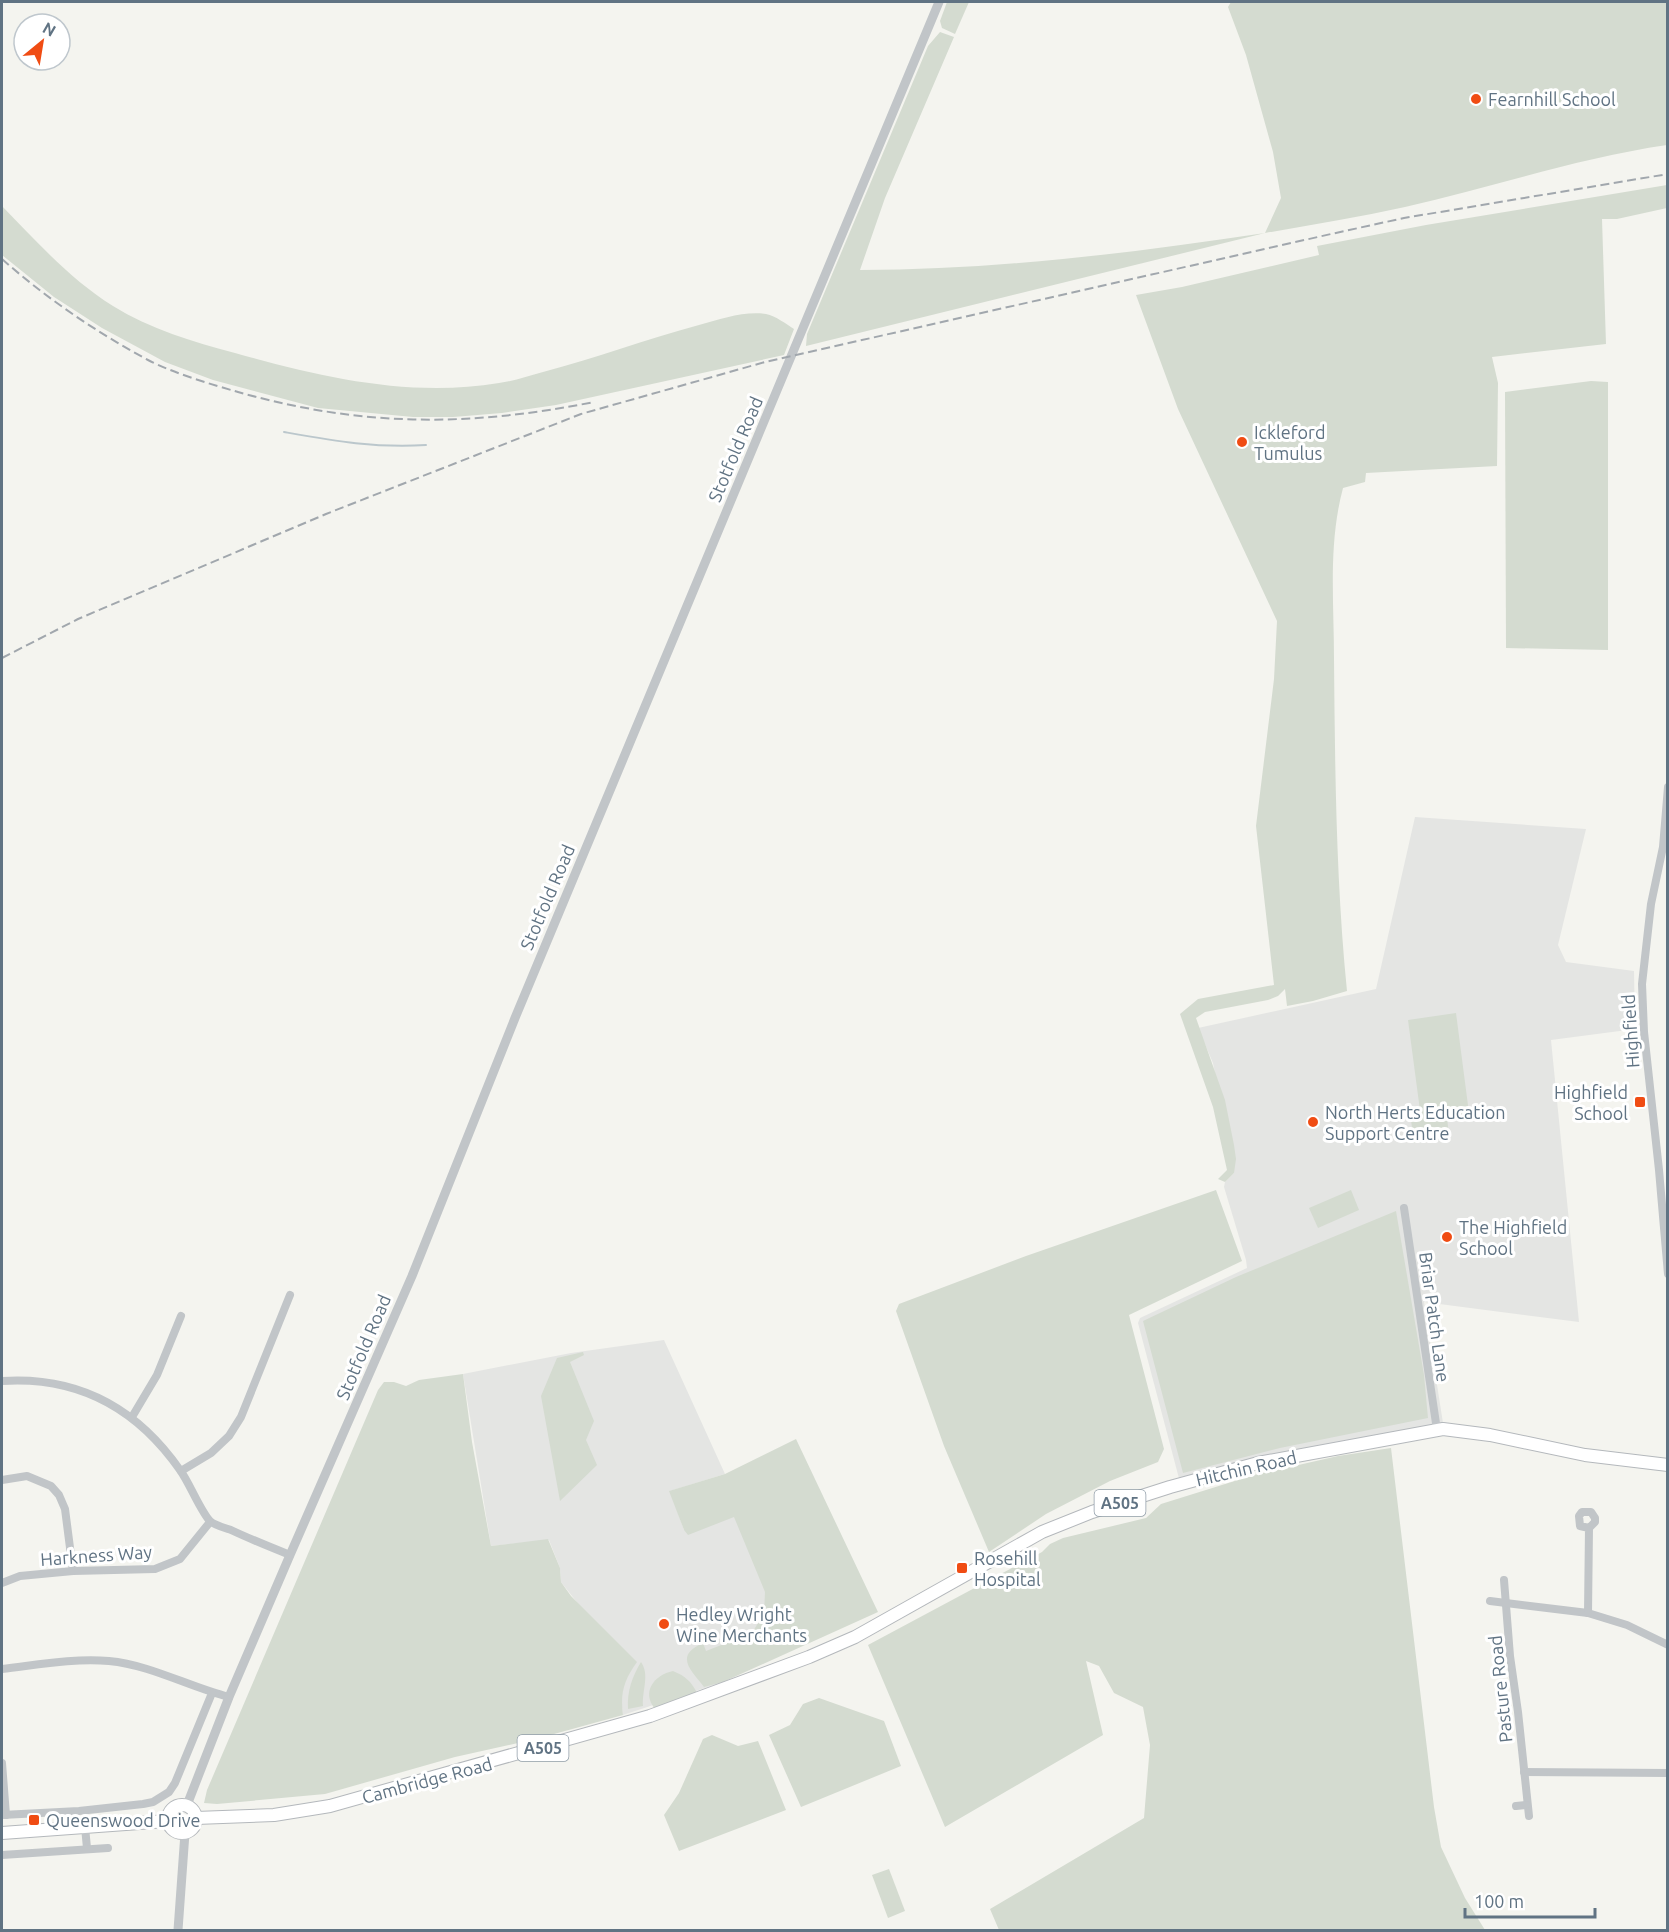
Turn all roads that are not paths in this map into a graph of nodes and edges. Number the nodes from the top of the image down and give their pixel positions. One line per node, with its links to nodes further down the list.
1 (939, 2): 16 (street, Stotfold Road)
2 (1668, 787): 3 (street, Highfield)
3 (1663, 1170): 5 (street, Highfield)
4 (1404, 1208): 10 (street, Briar Patch Lane)
5 (1668, 1274)
6 (290, 1295): 12 (street)
7 (181, 1316): 9 (street)
8 (2, 1381): 9 (street)
9 (132, 1417): 12 (street)
10 (1437, 1430): 11 (main road, Hitchin Road / A505); 23 (main road, Hitchin Road / A505)
11 (1668, 1465)
12 (181, 1471): 14 (street)
13 (2, 1480): 17 (street)
14 (210, 1522): 16 (street); 17 (street, Harkness Way)
15 (1590, 1528): 22 (street)
16 (290, 1555): 27 (street, Stotfold Road)
17 (73, 1571): 19 (street, Harkness Way)
18 (1504, 1580): 21 (street, Pasture Road)
19 (2, 1583)
20 (1490, 1601): 21 (street)
21 (1506, 1601): 22 (street); 29 (street, Pasture Road)
22 (1588, 1613): 24 (street)
23 (855, 1637): 36 (main road, Cambridge Road / A505)
24 (1668, 1645)
25 (2, 1669): 26 (street)
26 (212, 1692): 27 (street); 34 (street)
27 (230, 1697): 31 (street, Stotfold Road)
28 (2, 1763): 34 (street)
29 (1524, 1772): 30 (street); 32 (street, Pasture Road)
30 (1668, 1773)
31 (186, 1805): 36 (main road); 37 (main road)
32 (1526, 1805): 33 (street); 35 (street, Pasture Road)
33 (1516, 1806)
34 (4, 1815)
35 (1528, 1816)
36 (196, 1818): 40 (main road)
37 (167, 1821): 38 (main road); 40 (main road)
38 (85, 1827): 39 (main road); 41 (street)
39 (2, 1833)
40 (185, 1833): 44 (street)
41 (87, 1848): 42 (street); 43 (street)
42 (108, 1848)
43 (2, 1855)
44 (178, 1930)

